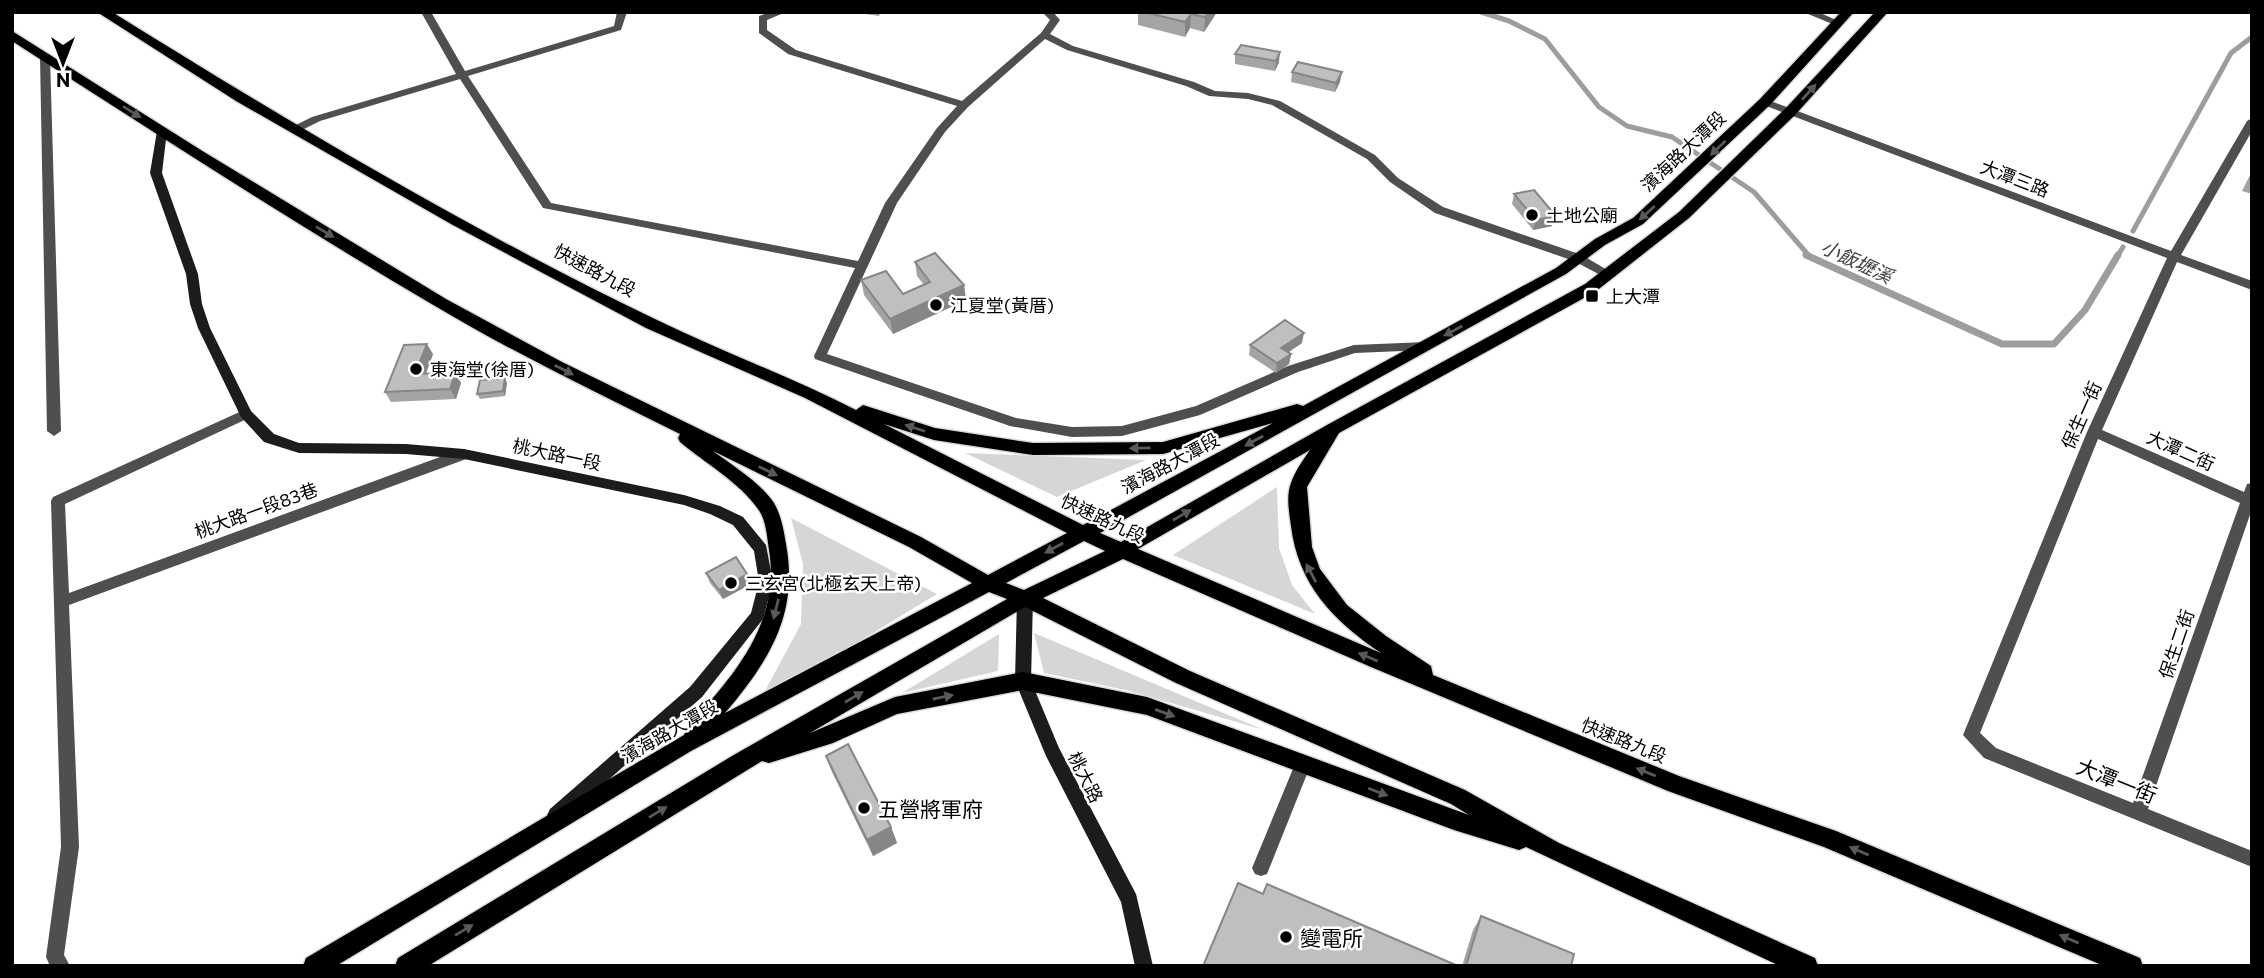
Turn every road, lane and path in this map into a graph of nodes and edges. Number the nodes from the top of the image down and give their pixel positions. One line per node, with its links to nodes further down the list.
1 (426, 12): 13 (street)
2 (622, 12): 13 (street)
3 (780, 12): 15 (street)
4 (1047, 12): 10 (street)
5 (1808, 12): 9 (street)
6 (1848, 12): 9 (main road, 濱海路大潭段)
7 (1882, 12): 16 (main road, one-way to 7)
8 (113, 15): 18 (main road, 快速路九段)
9 (1838, 23): 14 (main road, 濱海路大潭段)
10 (1044, 35): 15 (street); 21 (street)
11 (12, 36): 12 (main road)
12 (45, 57): 19 (main road, one-way to 19); 31 (street)
13 (462, 75): 18 (street); 22 (street)
14 (1765, 102): 16 (street, 大潭三路); 21 (main road, 濱海路大潭段, one-way to 21)
15 (964, 105): 22 (street)
16 (1790, 112): 20 (street, 大潭三路); 23 (main road)
17 (2251, 125): 20 (street, 保生一街)
18 (296, 129): 26 (main road, 快速路九段)
19 (162, 131): 28 (street, 桃大路一段); 29 (main road, one-way to 29)
20 (2174, 257): 24 (street, 大潭三路); 32 (street, 保生一街)
21 (1578, 258): 23 (street); 25 (main road, 濱海路大潭段, one-way to 25)
22 (863, 266): 25 (street)
23 (1608, 274): 30 (main road)
24 (2252, 286)
25 (1426, 346): 27 (main road, 濱海路大潭段)
26 (811, 394): 27 (main road, one-way to 26); 35 (main road, 快速路九段)
27 (1325, 403): 35 (main road, 濱海路大潭段, one-way to 35)
28 (246, 414): 33 (street, 桃大路一段); 39 (street)
29 (664, 420): 37 (main road, one-way to 37); 43 (main road, one-way to 43)
30 (1333, 429): 36 (main road, one-way to 30); 41 (main road, one-way to 30)
31 (54, 430)
32 (2094, 432): 34 (street, 大潭二街); 42 (street, 保生一街)
33 (464, 454): 39 (street, 桃大路一段83巷); 47 (street, 桃大路一段)
34 (2250, 497): 46 (street, 保生二街)
35 (1082, 533): 36 (main road, 快速路九段); 37 (main road, 濱海路大潭段, one-way to 37)
36 (1121, 550): 38 (main road); 41 (main road, 快速路九段, one-way to 36)
37 (989, 584): 38 (main road); 43 (main road, 濱海路大潭段)
38 (1025, 598): 40 (street, 桃大路); 44 (main road, one-way to 38); 48 (main road)
39 (61, 602): 51 (street)
40 (1023, 681): 44 (main road, one-way to 40); 45 (main road, one-way to 45); 54 (street, 桃大路)
41 (1456, 693): 56 (main road, 快速路九段, one-way to 41)
42 (1971, 736): 46 (street, 大潭一街)
43 (684, 745): 47 (main road, 濱海路大潭段)
44 (739, 763): 53 (main road, one-way to 44)
45 (1303, 764): 48 (main road, one-way to 48); 50 (street)
46 (2138, 813): 49 (street, 大潭一街)
47 (525, 842): 52 (main road, 濱海路大潭段)
48 (1550, 850): 55 (main road)
49 (2252, 859)
50 (1261, 868)
51 (61, 966)
52 (314, 966)
53 (406, 966)
54 (1144, 966)
55 (1807, 966)
56 (2132, 966)

